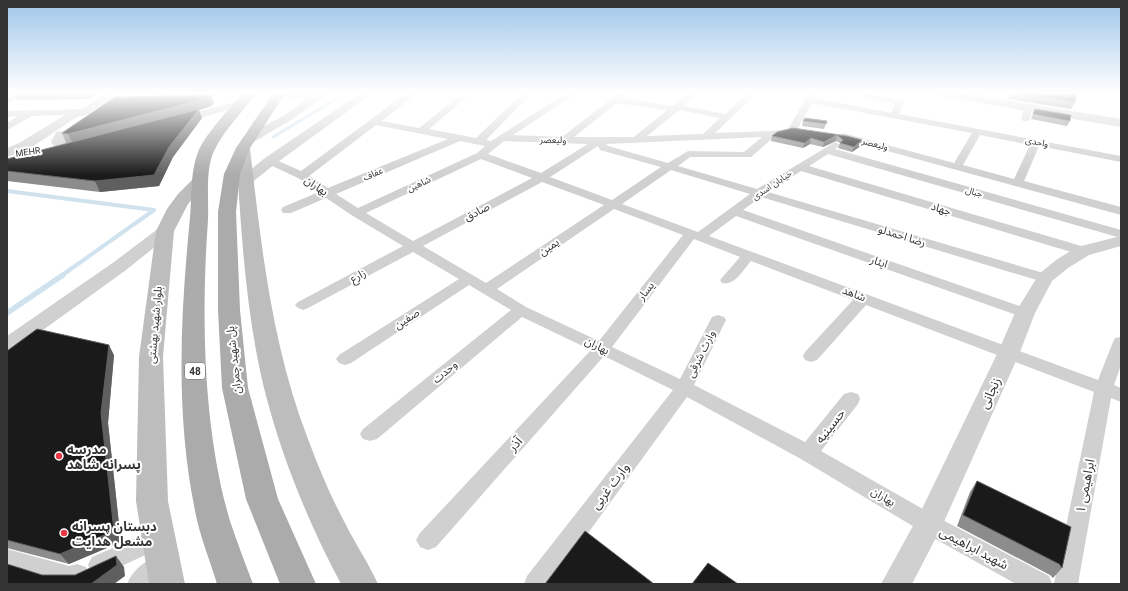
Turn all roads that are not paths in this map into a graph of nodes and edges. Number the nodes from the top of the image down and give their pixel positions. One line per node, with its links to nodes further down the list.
1 (20, 120): 22 (street)
2 (65, 120): 43 (street)
3 (82, 120): 28 (street)
4 (182, 120): 21 (street)
5 (228, 120): 54 (main road, 48)
6 (261, 120): 39 (main road)
7 (285, 120): 39 (street)
8 (329, 120): 47 (street)
9 (377, 120): 19 (street)
10 (435, 120): 24 (street)
11 (501, 120): 35 (street)
12 (531, 120): 36 (street, شاهین)
13 (591, 120): 34 (street)
14 (661, 120): 33 (street)
15 (723, 120): 30 (street)
16 (798, 120): 23 (street)
17 (914, 120): 26 (street, واحدی)
18 (1101, 120): 20 (street)
19 (374, 122): 24 (street, ولیعصر); 51 (street)
20 (1121, 123)
21 (165, 124)
22 (7, 127)
23 (792, 129): 25 (street, ولیعصر); 27 (street, ولیعصر)
24 (421, 131): 32 (street, ولیعصر)
25 (804, 131)
26 (978, 131): 38 (street, واحدی); 49 (street)
27 (772, 134): 30 (street, ولیعصر); 48 (street, یمین)
28 (60, 135): 40 (street); 42 (street)
29 (833, 135): 31 (street, ولیعصر)
30 (705, 136): 33 (street, ولیعصر)
31 (847, 137): 41 (street, خیابان اسدی); 49 (street, ولیعصر)
32 (458, 138): 35 (street, ولیعصر); 57 (street, عفاف)
33 (637, 139): 37 (street, ولیعصر)
34 (564, 140): 36 (street, ولیعصر); 37 (street, ولیعصر)
35 (479, 141): 36 (street, ولیعصر)
36 (497, 141): 44 (street, شاهین)
37 (599, 141): 48 (street, رضا احمدلو); 53 (street, صادق)
38 (1036, 142): 45 (street, واحدی); 55 (street)
39 (245, 144): 47 (street); 52 (main road)
40 (74, 146): 42 (street, MEHR); 42 (street, MEHR)
41 (827, 150): 50 (street, خیابان اسدی); 64 (street, جبال)
42 (45, 152): 43 (street, MEHR); 46 (street)
43 (7, 154)
44 (481, 155): 53 (street, شاهد); 62 (street, شاهین)
45 (1121, 159)
46 (24, 160)
47 (270, 161): 51 (street, بهاران); 52 (street)
48 (671, 166): 56 (street, رضا احمدلو); 58 (street, یمین)
49 (956, 166): 55 (street, ولیعصر)
50 (799, 167): 56 (street, خیابان اسدی); 68 (street, جهاد)
51 (302, 176): 57 (street, بهاران)
52 (238, 178): 96 (main road, پل شهید چمران); 97 (main road)
53 (541, 178): 58 (street, شاهد); 67 (street, صادق)
54 (200, 181): 63 (main road, بلوار شهید بهشتی); 95 (main road, 48)
55 (1018, 182): 61 (street, ولیعصر)
56 (759, 193): 60 (street, خیابان اسدی); 70 (street, رضا احمدلو)
57 (328, 194): 59 (street, عفاف); 62 (street, بهاران)
58 (611, 204): 65 (street, شاهد); 73 (street, یمین)
59 (287, 210)
60 (734, 211): 65 (street, خیابان اسدی); 77 (street, ایثار)
61 (1121, 211)
62 (357, 213): 67 (street, بهاران)
63 (165, 231): 80 (street); 91 (main road, بلوار شهید بهشتی)
64 (1121, 234)
65 (695, 235): 69 (street, شاهد); 81 (street, یسار)
66 (1121, 240): 68 (street, زنجانی)
67 (412, 246): 71 (street, بهاران); 75 (street, زارع)
68 (1083, 252): 70 (street, زنجانی)
69 (749, 255): 72 (street); 74 (street, شاهد)
70 (1044, 278): 77 (street, زنجانی)
71 (469, 279): 73 (street, بهاران); 84 (street, صفین)
72 (727, 280)
73 (487, 289): 76 (street, بهاران)
74 (864, 298): 82 (street, شاهد); 83 (street)
75 (303, 306)
76 (521, 310): 81 (street, بهاران); 88 (street, وحدت)
77 (1025, 313): 82 (street, زنجانی)
78 (718, 320): 85 (street, وارث شرقی)
79 (1121, 342): 86 (street, ابراهیمی ۱)
80 (7, 346)
81 (602, 348): 85 (street, بهاران); 92 (street, آذر)
82 (1009, 352): 86 (street, شاهد); 90 (street, زنجانی)
83 (811, 356)
84 (345, 359)
85 (684, 388): 89 (street, بهاران); 98 (street, وارث غربی)
86 (1112, 392): 101 (street, ابراهیمی ۱)
87 (851, 399): 89 (street, حسینیه)
88 (370, 434)
89 (808, 453): 90 (street, بهاران)
90 (929, 524): 99 (street, زنجانی); 100 (street, شهید ابراهیمی)
91 (159, 538): 93 (street); 94 (main road, بلوار شهید بهشتی)
92 (428, 540)
93 (7, 560)
94 (158, 578)
95 (235, 584)
96 (298, 584)
97 (360, 584)
98 (536, 584)
99 (896, 584)
100 (1040, 584)
101 (1066, 584)

